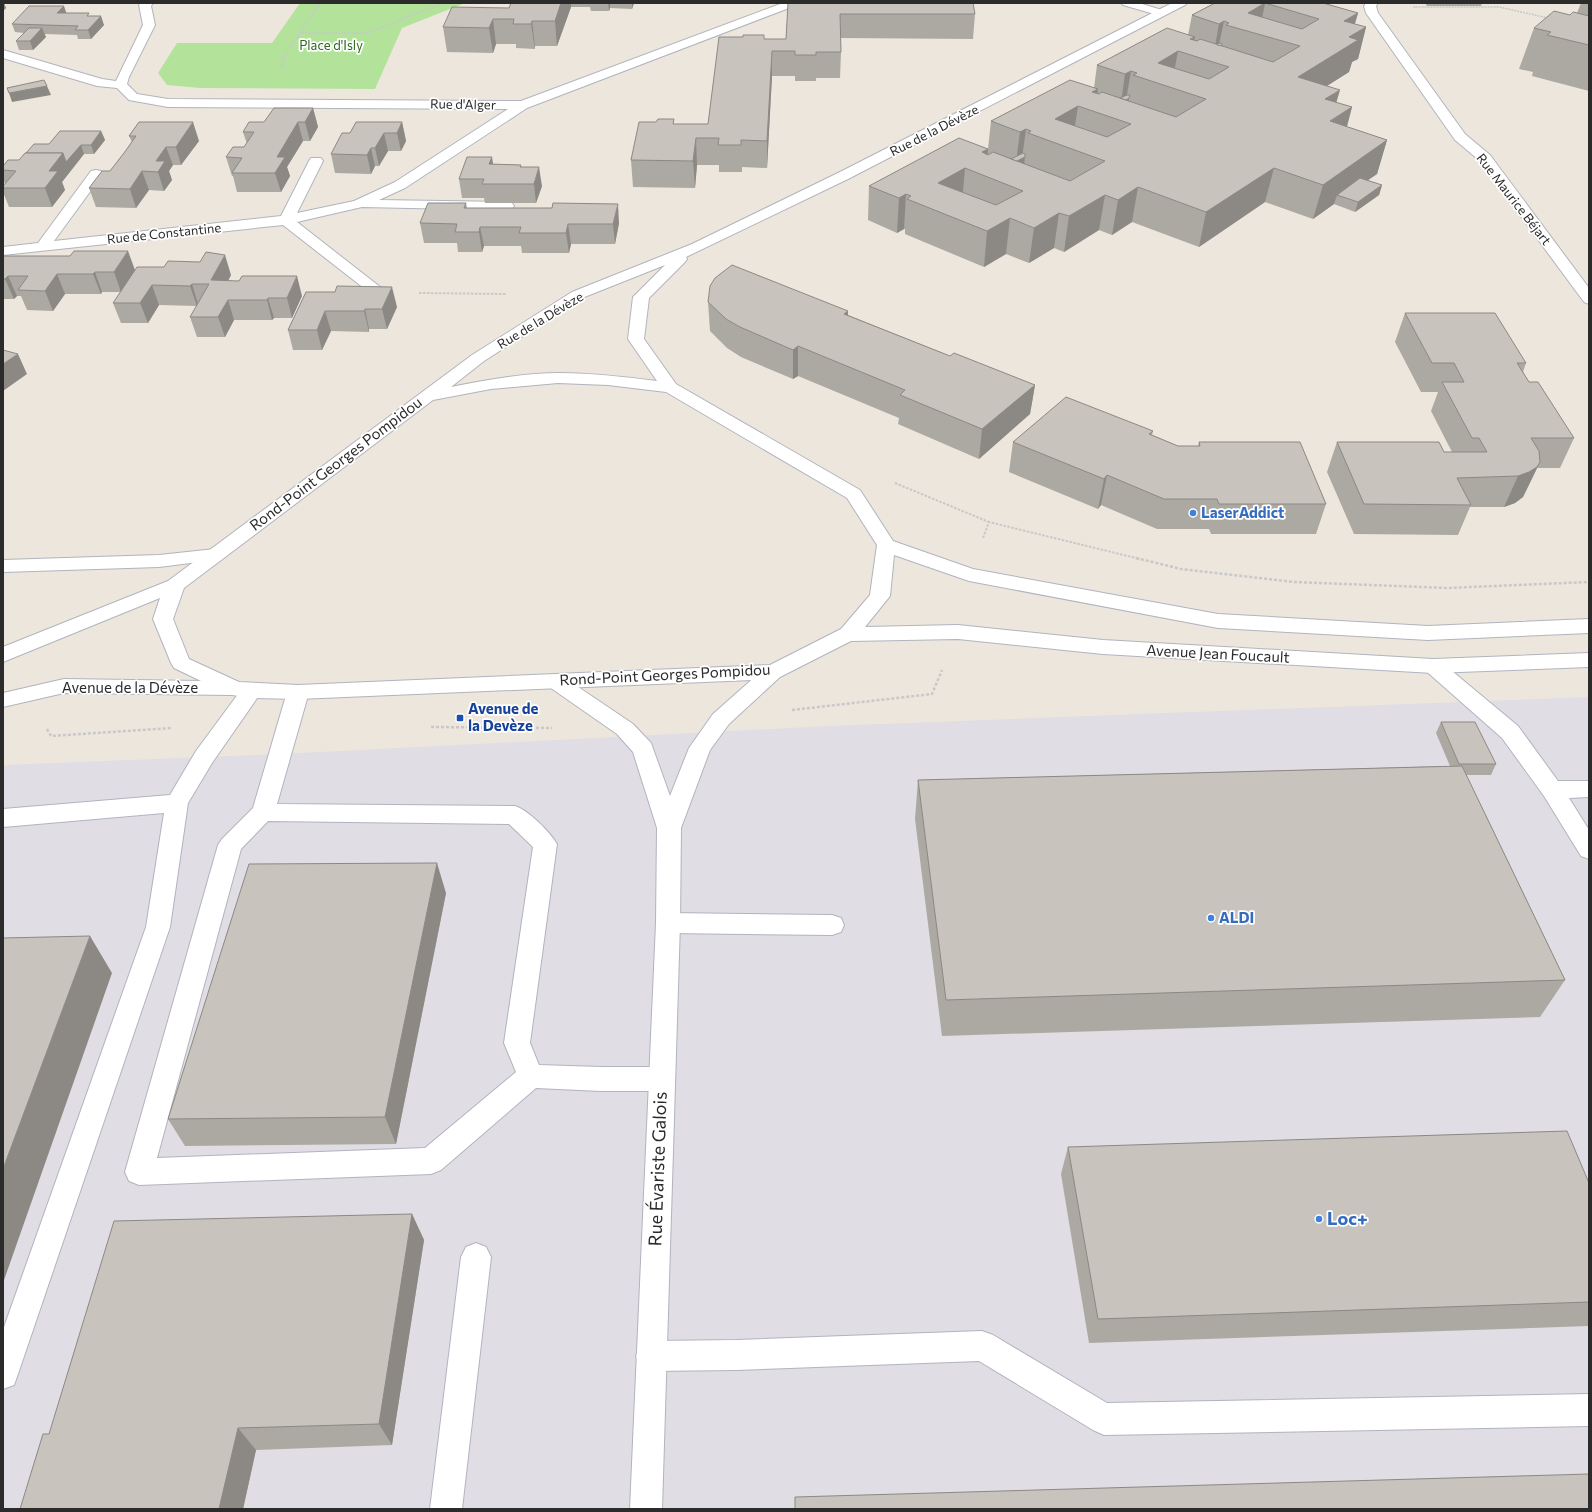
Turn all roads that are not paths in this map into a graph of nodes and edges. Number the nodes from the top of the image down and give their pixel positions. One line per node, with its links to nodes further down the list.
1 (147, 3): 8 (street)
2 (793, 3): 9 (street, Rue d'Alger)
3 (1127, 3): 6 (street)
4 (1181, 3): 6 (street, Rue de la Dévèze)
5 (1372, 3): 19 (street, Rue Maurice Béjart)
6 (1161, 13): 17 (street, Rue de la Dévèze)
7 (3, 54): 8 (street)
8 (121, 85): 9 (street, Rue d'Alger)
9 (522, 105): 12 (street, Rue de Constantine)
10 (316, 161): 14 (street)
11 (96, 174): 15 (street)
12 (358, 204): 13 (street, Rue de Constantine); 14 (street, Rue de Constantine)
13 (507, 206)
14 (286, 220): 15 (street, Rue de Constantine); 18 (street)
15 (43, 246): 16 (street, Rue de Constantine)
16 (3, 251)
17 (686, 253): 20 (street, Rue de la Dévèze); 21 (street, Rue de la Dévèze)
18 (379, 292)
19 (1589, 300)
20 (670, 388): 21 (street, Rond-Point Georges Pompidou); 22 (street, Rond-Point Georges Pompidou)
21 (427, 396): 23 (street, Rond-Point Georges Pompidou)
22 (886, 545): 26 (street); 27 (street, Rond-Point Georges Pompidou)
23 (215, 555): 24 (street); 25 (street, Rond-Point Georges Pompidou)
24 (3, 566)
25 (175, 585): 28 (street); 33 (street, Rond-Point Georges Pompidou)
26 (1589, 626)
27 (848, 634): 30 (street, Avenue Jean Foucault); 31 (street, Rond-Point Georges Pompidou)
28 (3, 655)
29 (1589, 660): 30 (street, Avenue Jean Foucault)
30 (1433, 666): 37 (street)
31 (773, 672): 32 (street, Rond-Point Georges Pompidou); 41 (street, Rue Évariste Galois)
32 (555, 681): 34 (street, Rond-Point Georges Pompidou); 41 (street, Rue Évariste Galois)
33 (243, 690): 34 (street, Rond-Point Georges Pompidou); 35 (street, Avenue de la Dévèze); 38 (street)
34 (298, 692): 39 (street)
35 (3, 700)
36 (1589, 789): 37 (street)
37 (1552, 790): 42 (street)
38 (177, 803): 40 (street); 49 (street)
39 (263, 812): 45 (street); 45 (street)
40 (3, 818)
41 (669, 828): 43 (street, Rue Évariste Galois)
42 (1589, 850)
43 (668, 923): 44 (street); 46 (street, Rue Évariste Galois)
44 (832, 925)
45 (530, 1076): 46 (street)
46 (661, 1079): 48 (street, Rue Évariste Galois)
47 (476, 1257): 51 (street)
48 (651, 1356): 50 (street); 52 (street, Rue Évariste Galois)
49 (3, 1374)
50 (1589, 1410)
51 (446, 1509)
52 (646, 1509)

